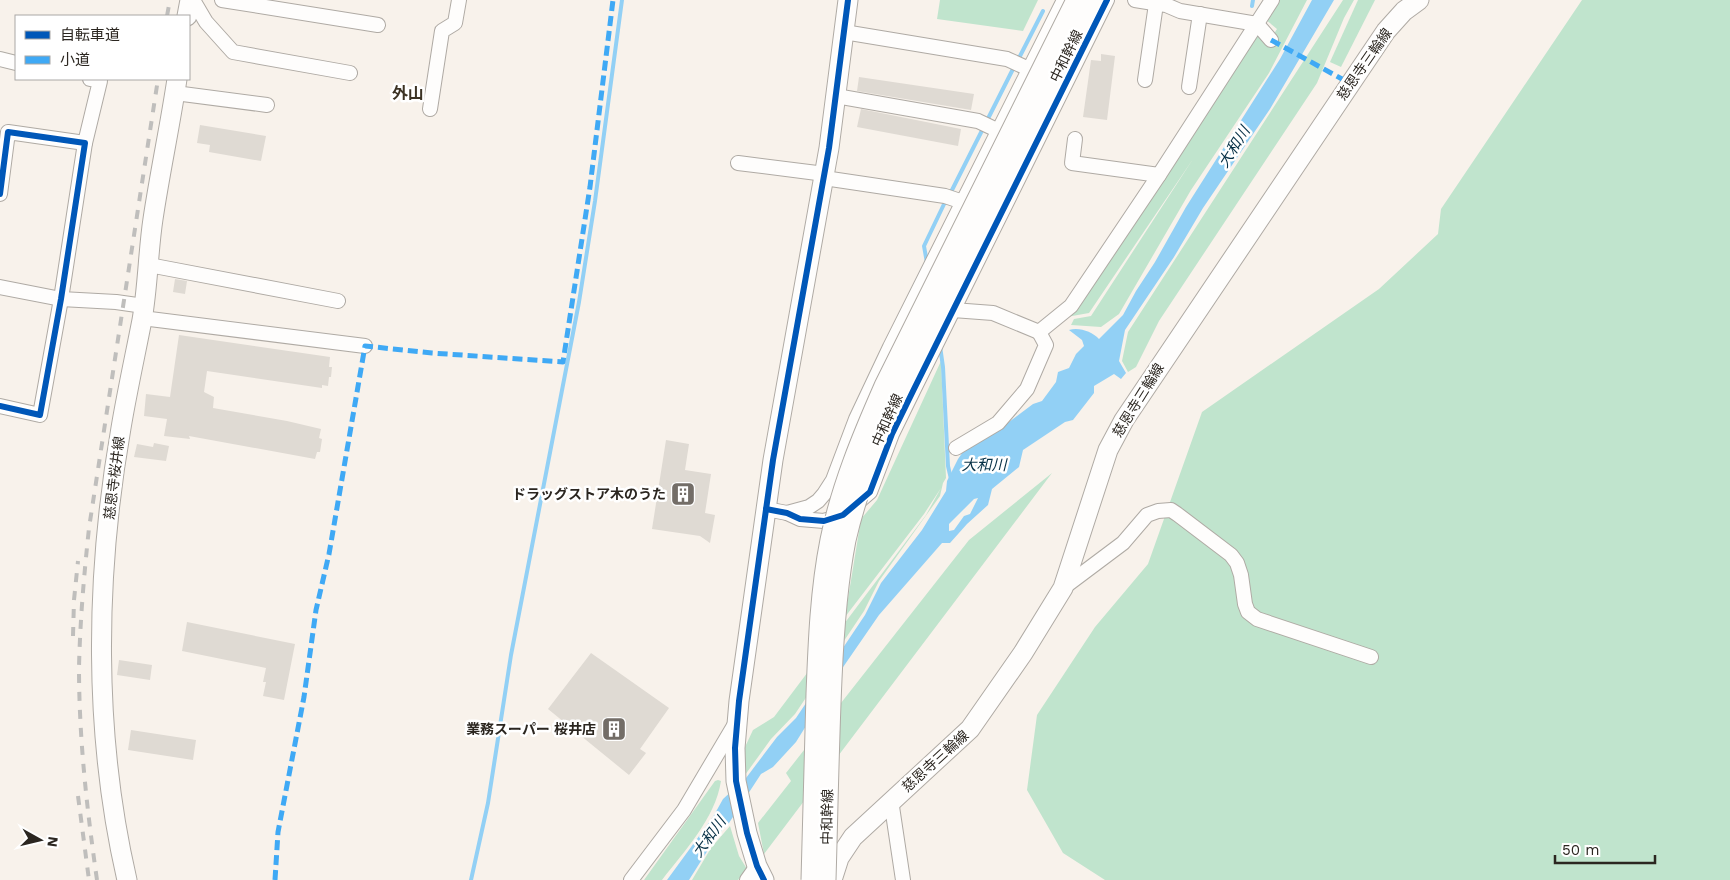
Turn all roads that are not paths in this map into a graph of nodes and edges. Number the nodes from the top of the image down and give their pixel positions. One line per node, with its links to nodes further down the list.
1 (192, 0): 14 (main road); 22 (street)
2 (222, 0): 16 (street)
3 (459, 0): 29 (street)
4 (848, 0): 17 (main road)
5 (1064, 0): 21 (street)
6 (1076, 0): 57 (main road, 中和幹線, bridge)
7 (1094, 0): 58 (main road, 中和幹線, bridge)
8 (1107, 0): 42 (street)
9 (1135, 0): 12 (street)
10 (1272, 0): 15 (street)
11 (1419, 0): 50 (main road, 慈恩寺三輪線)
12 (1156, 4): 13 (street); 24 (street)
13 (1200, 14): 15 (street); 26 (street)
14 (187, 15)
15 (1257, 24): 18 (street); 34 (street)
16 (378, 25)
17 (844, 32): 21 (street); 27 (main road)
18 (1271, 40)
19 (0, 59): 20 (street)
20 (15, 63)
21 (1029, 69): 30 (street)
22 (350, 73)
23 (95, 80): 32 (street)
24 (1145, 80)
25 (176, 86): 28 (street); 38 (main road, 慈恩寺桜井線)
26 (1189, 87)
27 (836, 96): 30 (street); 35 (main road)
28 (267, 105)
29 (430, 109)
30 (999, 131): 37 (street)
31 (1075, 139): 34 (street)
32 (85, 143): 36 (street); 40 (street)
33 (738, 162): 35 (street)
34 (1159, 175): 44 (street)
35 (824, 176): 37 (street); 48 (main road)
36 (0, 194)
37 (963, 202): 49 (street)
38 (149, 266): 41 (street); 43 (main road, 慈恩寺桜井線)
39 (0, 287): 40 (street)
40 (60, 299): 43 (street); 46 (street)
41 (338, 301)
42 (953, 310): 44 (street); 49 (street)
43 (143, 312): 45 (street); 55 (main road, 慈恩寺桜井線)
44 (1039, 332): 47 (street)
45 (365, 346)
46 (0, 406)
47 (956, 448)
48 (766, 509): 49 (street); 52 (main road)
49 (788, 513)
50 (1063, 588): 51 (street); 53 (main road, 慈恩寺三輪線)
51 (1371, 657)
52 (737, 722): 54 (main road); 56 (street)
53 (891, 800): 59 (main road, 慈恩寺三輪線); 60 (street)
54 (756, 875)
55 (127, 880)
56 (631, 880)
57 (811, 880)
58 (826, 880)
59 (832, 880)
60 (903, 880)

